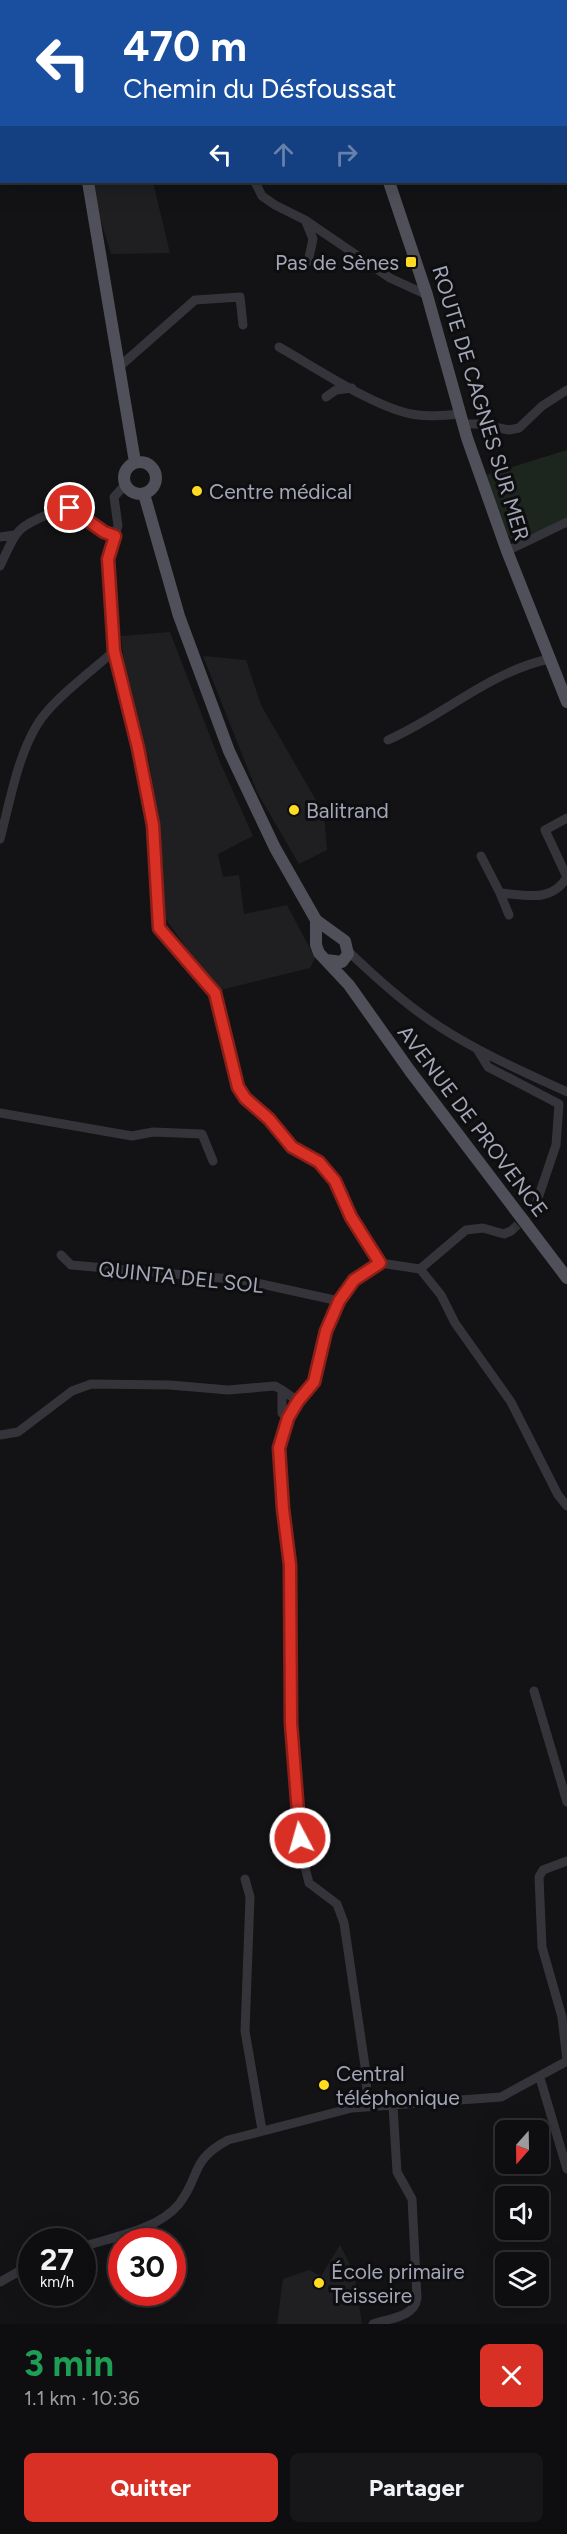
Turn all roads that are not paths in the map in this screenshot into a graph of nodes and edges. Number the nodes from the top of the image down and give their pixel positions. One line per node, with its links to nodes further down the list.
1 (88, 183): 9 (main road)
2 (256, 183): 4 (street)
3 (389, 183): 6 (main road, ROUTE DE CAGNES SUR MER)
4 (305, 220): 5 (street); 6 (street)
5 (308, 262)
6 (427, 295): 13 (main road, ROUTE DE CAGNES SUR MER)
7 (243, 326): 9 (street)
8 (279, 347): 10 (street)
9 (119, 367): 14 (main road)
10 (352, 388): 12 (street); 13 (street)
11 (567, 390): 13 (street)
12 (326, 397)
13 (462, 419): 21 (main road, ROUTE DE CAGNES SUR MER)
14 (135, 462): 15 (main road); 16 (main road)
15 (125, 485): 16 (main road); 19 (street)
16 (144, 494): 32 (main road)
17 (567, 522): 21 (street)
18 (14, 536): 19 (street); 20 (street); 22 (street)
19 (115, 536): 23 (street)
20 (0, 537)
21 (507, 551): 24 (main road, ROUTE DE CAGNES SUR MER)
22 (0, 566)
23 (114, 651): 28 (street); 45 (street)
24 (549, 658): 25 (main road, ROUTE DE CAGNES SUR MER); 26 (street)
25 (567, 702)
26 (388, 740)
27 (567, 818): 30 (street)
28 (0, 839)
29 (481, 856): 30 (street)
30 (500, 893): 31 (street)
31 (509, 915)
32 (316, 920): 33 (main road); 34 (main road, AVENUE DE PROVENCE)
33 (329, 930): 34 (main road); 35 (main road)
34 (317, 938): 36 (main road, AVENUE DE PROVENCE)
35 (349, 957): 36 (main road); 37 (main road, AVENUE DE PROVENCE); 38 (street)
36 (326, 960): 37 (main road, AVENUE DE PROVENCE)
37 (349, 986): 47 (main road, AVENUE DE PROVENCE)
38 (477, 1049): 39 (street); 42 (street)
39 (567, 1092)
40 (0, 1113): 41 (street)
41 (213, 1161)
42 (534, 1210)
43 (511, 1230): 46 (street)
44 (61, 1255): 48 (street, QUINTA DEL SOL)
45 (380, 1263): 46 (street); 48 (street)
46 (420, 1269): 53 (street)
47 (567, 1278)
48 (339, 1301): 50 (street)
49 (282, 1390): 50 (street); 51 (street); 52 (street)
50 (298, 1401): 51 (street)
51 (288, 1418): 60 (street)
52 (0, 1435)
53 (567, 1506)
54 (534, 1691): 55 (street)
55 (567, 1802)
56 (567, 1861): 58 (street)
57 (245, 1879): 62 (street)
58 (567, 2061): 59 (street)
59 (540, 2078): 61 (street); 63 (street)
60 (368, 2106): 61 (street); 62 (street)
61 (393, 2106): 67 (street)
62 (262, 2130): 64 (street)
63 (567, 2169)
64 (96, 2243)
65 (18, 2271): 66 (street)
66 (1, 2280)
67 (372, 2324)

